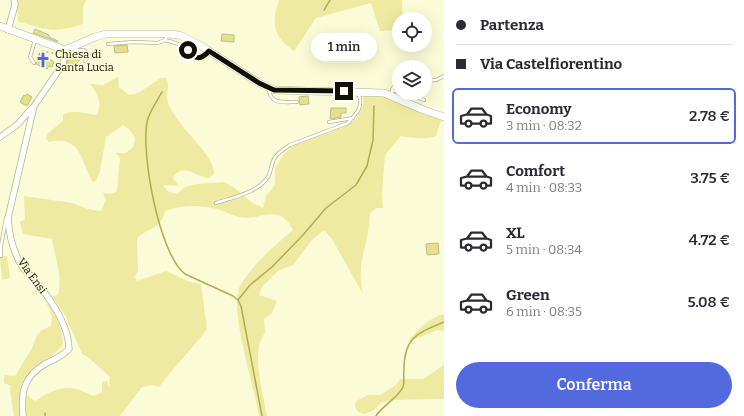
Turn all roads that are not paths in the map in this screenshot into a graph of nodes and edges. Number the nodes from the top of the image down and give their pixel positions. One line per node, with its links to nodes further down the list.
1 (14, 0): 3 (street)
2 (0, 26): 3 (street)
3 (8, 30): 5 (street)
4 (167, 37): 6 (lane); 7 (street); 7 (lane); 8 (street)
5 (35, 40): 8 (street); 10 (lane)
6 (108, 44)
7 (209, 51): 13 (street)
8 (63, 53): 9 (lane); 19 (street, Via Ensi)
9 (85, 60)
10 (34, 63)
11 (444, 76): 12 (lane)
12 (432, 80)
13 (269, 88): 14 (street); 18 (lane)
14 (357, 91): 15 (street); 16 (lane); 21 (lane)
15 (392, 94)
16 (336, 100)
17 (404, 100): 20 (street)
18 (297, 102)
19 (34, 106): 23 (street); 24 (street, Via Ensi)
20 (444, 117)
21 (353, 118): 22 (lane); 25 (lane)
22 (329, 122)
23 (0, 137)
24 (12, 196): 26 (lane); 27 (street, Via Ensi)
25 (216, 203)
26 (2, 256)
27 (23, 416)

